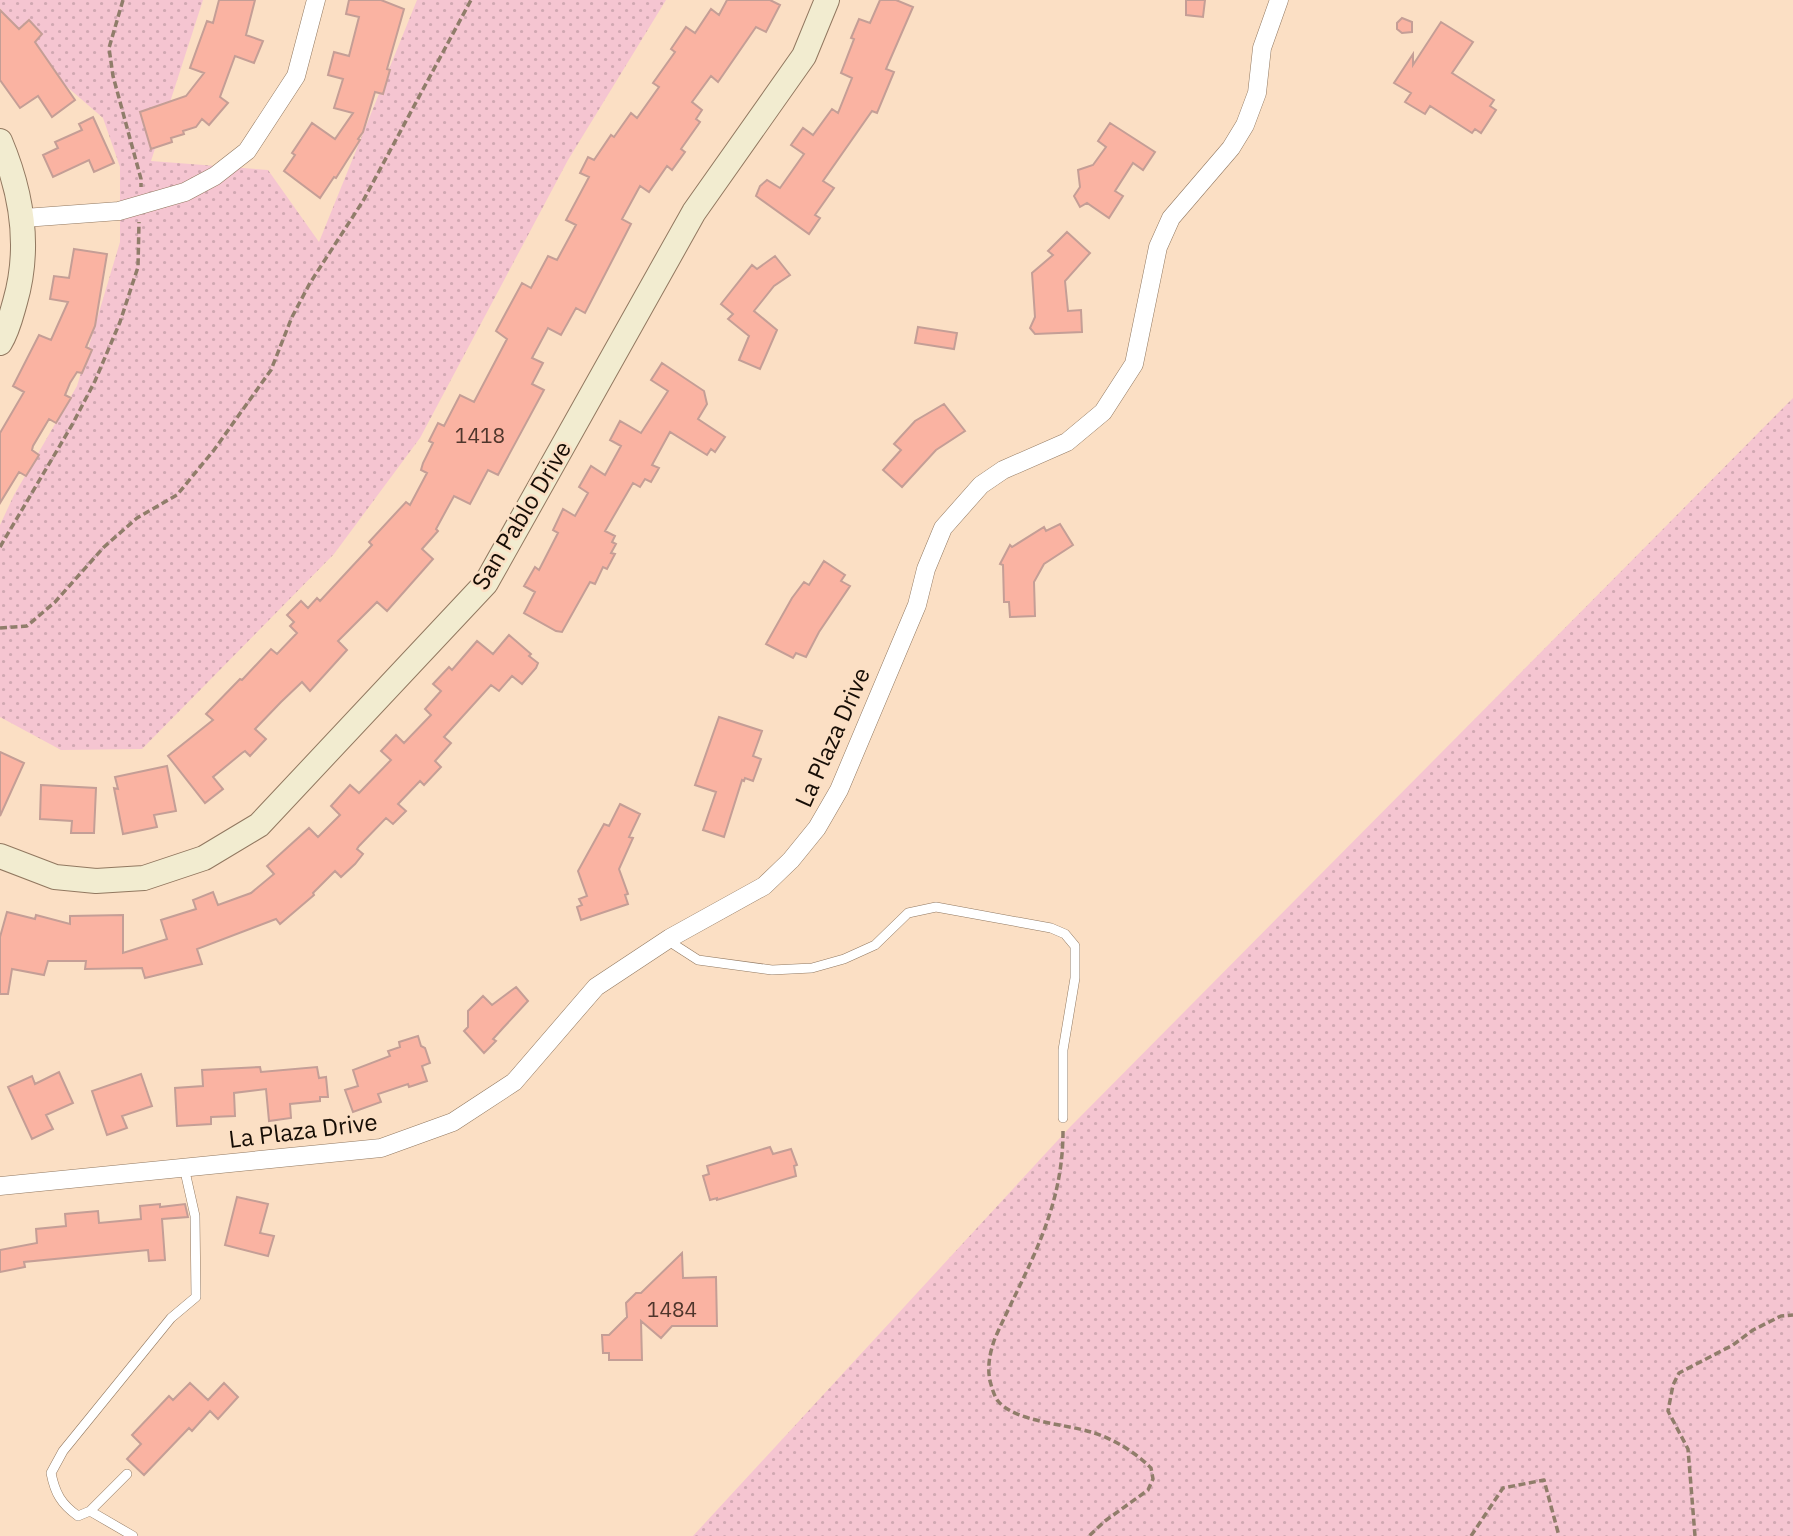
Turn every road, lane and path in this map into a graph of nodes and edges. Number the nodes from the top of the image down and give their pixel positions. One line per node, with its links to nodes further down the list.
1 (123, 0): 7 (path)
2 (316, 0): 7 (street)
3 (471, 0): 11 (path)
4 (827, 0): 12 (street, San Pablo Drive)
5 (1279, 0): 13 (street, La Plaza Drive)
6 (0, 141): 8 (street)
7 (140, 205): 8 (street); 10 (path)
8 (24, 218): 9 (street)
9 (0, 343)
10 (0, 547)
11 (0, 628)
12 (0, 856)
13 (667, 940): 14 (lane); 15 (street, La Plaza Drive)
14 (1063, 1118): 21 (path)
15 (184, 1167): 16 (street, La Plaza Drive); 19 (lane)
16 (0, 1186)
17 (1793, 1315): 24 (path)
18 (127, 1474): 19 (lane)
19 (90, 1511): 20 (lane)
20 (133, 1536)
21 (1088, 1536)
22 (1471, 1536): 23 (path)
23 (1559, 1536)
24 (1695, 1536)

